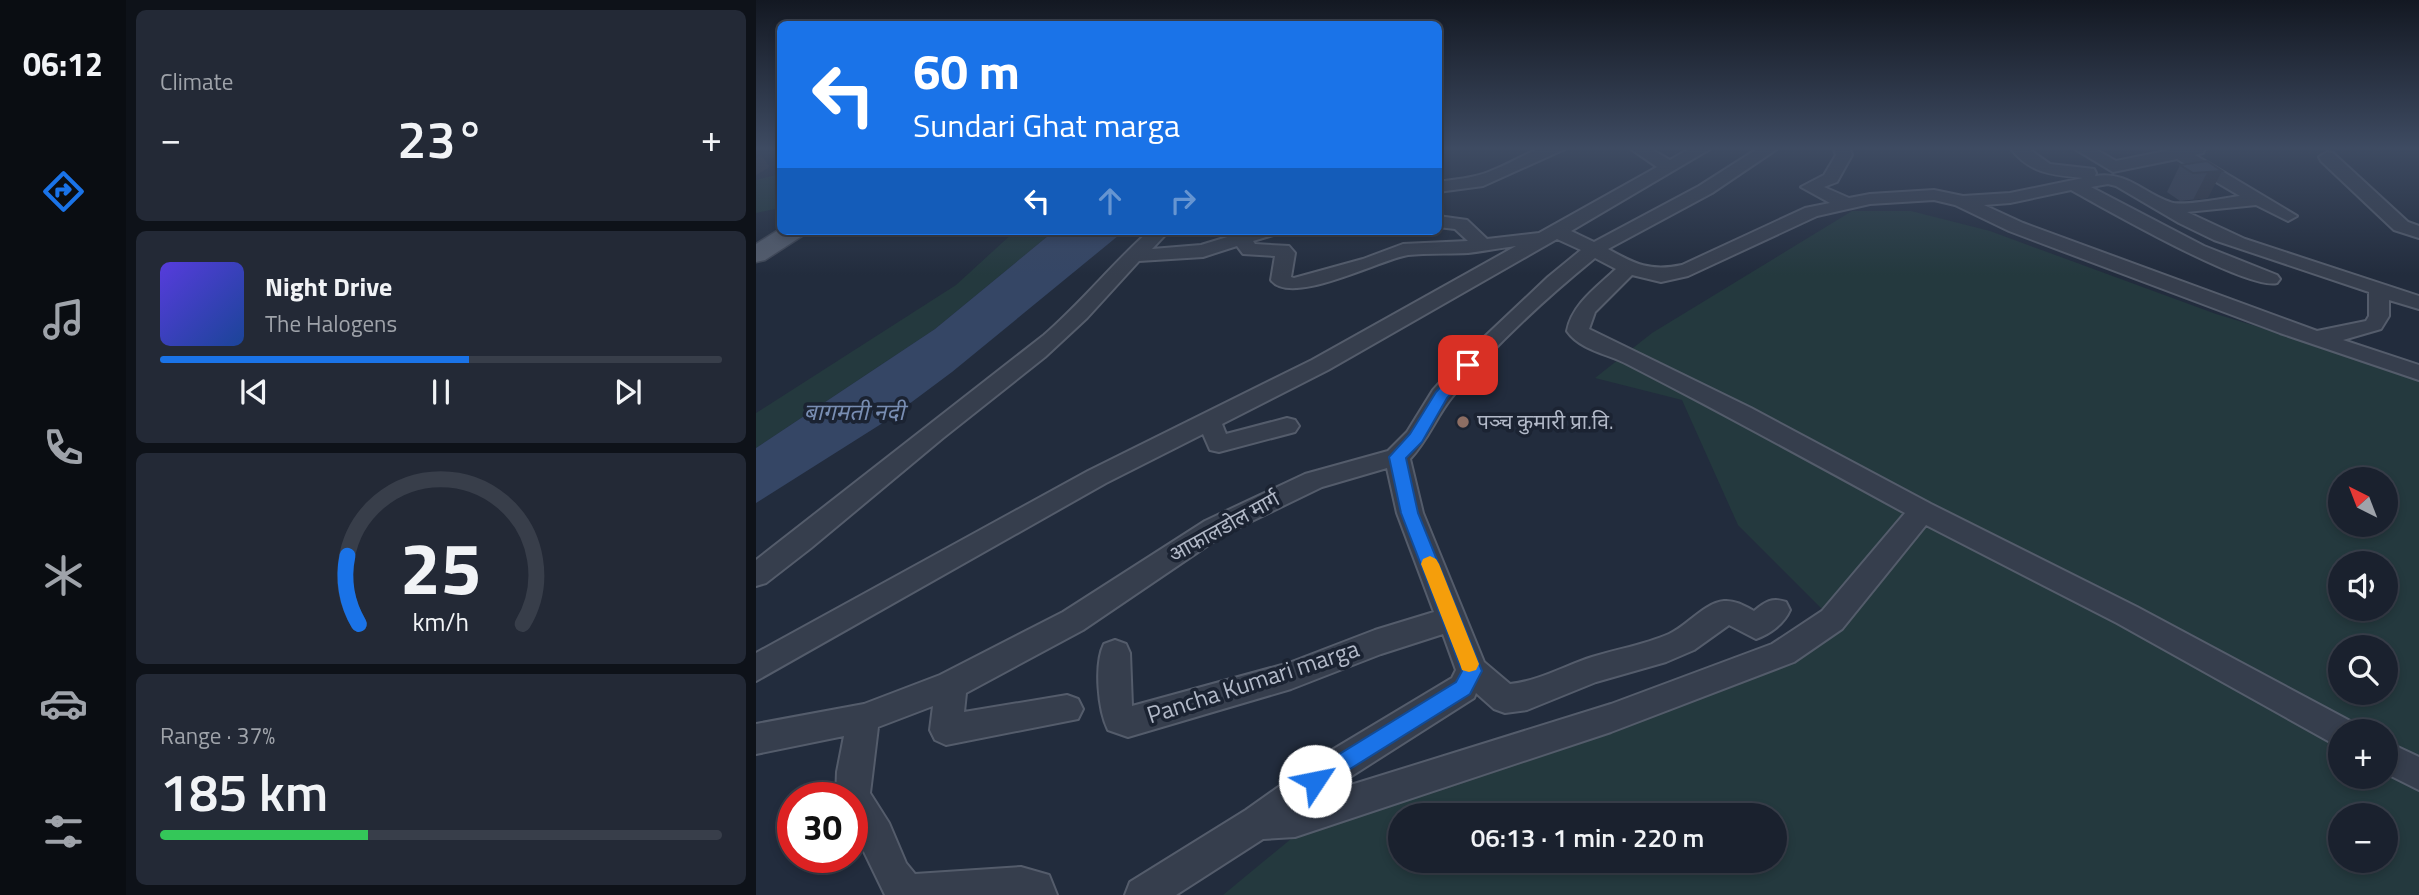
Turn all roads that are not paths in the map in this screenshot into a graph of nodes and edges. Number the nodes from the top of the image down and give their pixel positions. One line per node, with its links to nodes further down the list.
1 (1627, 191): 16 (street)
2 (1702, 191): 22 (street)
3 (1818, 191): 11 (street)
4 (2046, 191): 10 (street)
5 (2086, 191): 26 (street)
6 (2137, 191): 12 (street)
7 (2247, 191): 9 (street)
8 (2363, 191): 15 (street)
9 (2259, 199): 12 (street); 13 (street)
10 (1961, 201): 11 (street); 29 (street)
11 (1845, 203): 25 (street)
12 (2169, 209): 27 (street)
13 (2288, 216)
14 (1442, 222): 21 (street)
15 (2419, 232)
16 (1550, 234): 21 (street); 22 (street); 31 (street)
17 (788, 235): 23 (main road)
18 (1156, 235): 24 (street)
19 (1255, 235): 20 (street)
20 (1242, 240): 21 (street); 24 (street)
21 (1483, 245)
22 (1594, 248): 25 (street); 33 (street)
23 (756, 255)
24 (1131, 257): 35 (street)
25 (1628, 268): 34 (street)
26 (2270, 279)
27 (2379, 290): 28 (street); 29 (street)
28 (2419, 303)
29 (2306, 332): 30 (street)
30 (2419, 373)
31 (1208, 419): 32 (street); 39 (street)
32 (1287, 426)
33 (1397, 457): 37 (street); 41 (street, आफालडोल मार्ग)
34 (1922, 511): 44 (street); 48 (street)
35 (756, 575)
36 (1776, 610): 40 (street)
37 (1452, 619): 38 (street, Pancha Kumari marga); 40 (street)
38 (1115, 653)
39 (756, 668)
40 (1472, 671): 48 (street)
41 (951, 685): 42 (street); 43 (street, आफालडोल मार्ग)
42 (1067, 709)
43 (863, 718): 45 (street, आफालडोल मार्ग); 49 (street)
44 (2328, 725)
45 (756, 739)
46 (2398, 762): 47 (street)
47 (2419, 774)
48 (1258, 822): 50 (street)
49 (1039, 895)
50 (1143, 895)

